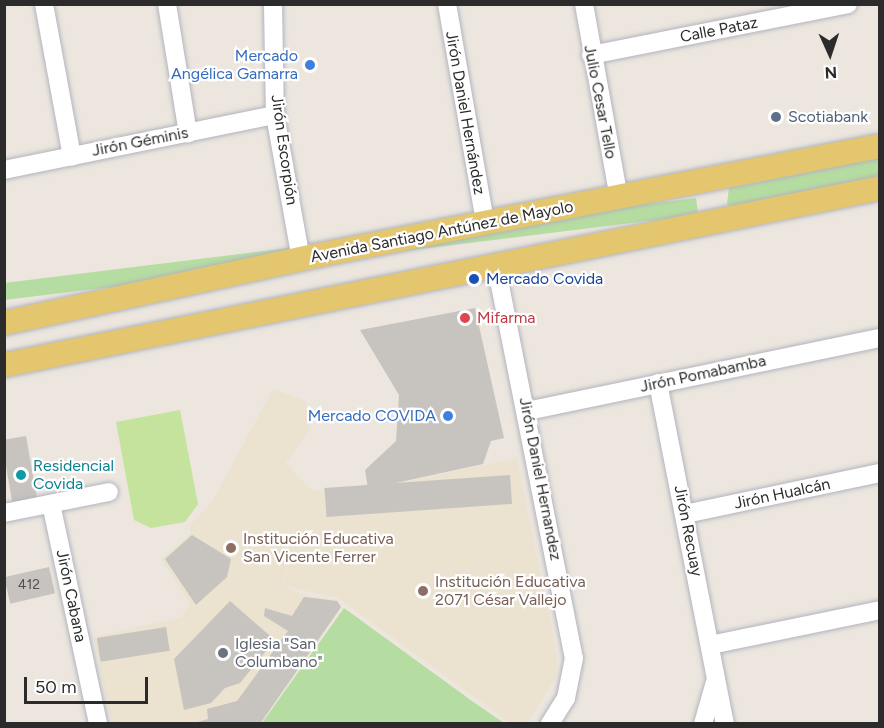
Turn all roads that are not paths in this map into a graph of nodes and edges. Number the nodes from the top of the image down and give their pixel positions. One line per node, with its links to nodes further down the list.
1 (44, 4): 11 (street)
2 (167, 4): 9 (street)
3 (273, 4): 8 (street, Jirón Escorpión)
4 (447, 4): 18 (street, Jirón Daniel Hernández)
5 (584, 4): 7 (street, Julio Cesar Tello)
6 (848, 4): 7 (street, Calle Pataz)
7 (591, 55): 16 (street, Julio Cesar Tello)
8 (275, 115): 9 (street, Jirón Géminis); 20 (street, Jirón Escorpión)
9 (188, 133): 11 (street, Jirón Géminis)
10 (879, 146): 13 (main road, Avenida Santiago Antúnez de Mayolo)
11 (72, 156): 12 (street, Jirón Géminis)
12 (4, 170)
13 (724, 177): 14 (main road, Avenida Santiago Antúnez de Mayolo); 17 (main road)
14 (693, 184): 16 (main road, Avenida Santiago Antúnez de Mayolo); 19 (main road)
15 (879, 188): 17 (main road)
16 (618, 199): 18 (main road, Avenida Santiago Antúnez de Mayolo)
17 (732, 217): 19 (main road)
18 (485, 222): 20 (main road, Avenida Santiago Antúnez de Mayolo)
19 (701, 223): 21 (main road)
20 (301, 259): 22 (main road, Avenida Santiago Antúnez de Mayolo)
21 (496, 265): 24 (main road); 26 (street, Jirón Daniel Hernandez)
22 (4, 323)
23 (879, 338): 25 (street, Jirón Pomabamba)
24 (4, 365)
25 (658, 383): 26 (street, Jirón Pomabamba); 31 (street, Jirón Recuay)
26 (527, 411): 36 (street, Jirón Daniel Hernandez)
27 (879, 473): 31 (street, Jirón Hualcán)
28 (109, 492): 29 (street)
29 (51, 504): 30 (street); 35 (street, Jirón Cabana)
30 (4, 513)
31 (685, 514): 33 (street, Jirón Recuay)
32 (879, 610): 33 (street)
33 (710, 645): 34 (street, Jirón Recuay)
34 (716, 679): 37 (street, Jirón Recuay); 38 (street, Jirón Recuay)
35 (98, 723)
36 (550, 723)
37 (703, 723)
38 (726, 723)

